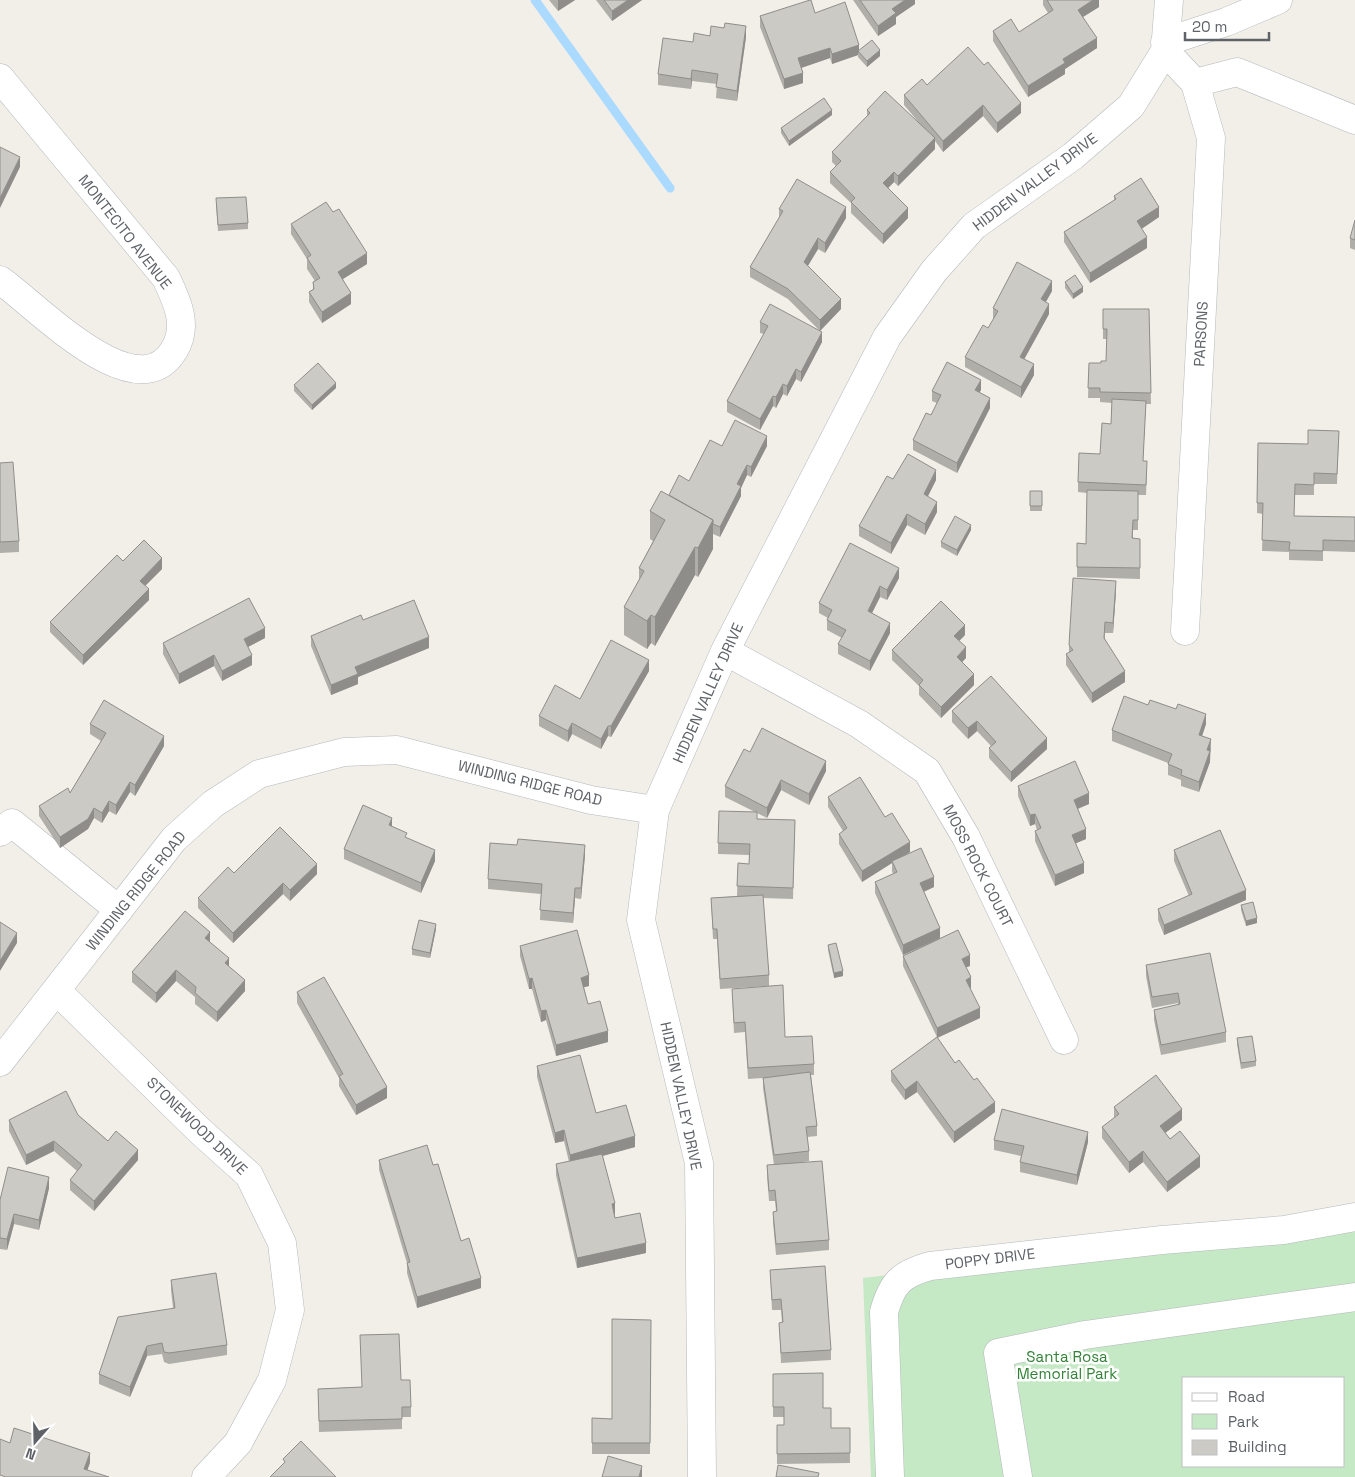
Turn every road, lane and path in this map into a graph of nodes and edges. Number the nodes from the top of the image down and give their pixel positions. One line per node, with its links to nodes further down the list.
1 (1169, 0): 3 (street)
2 (1278, 0): 3 (street)
3 (1165, 46): 5 (street, PARSONS); 9 (street, HIDDEN VALLEY DRIVE)
4 (0, 78): 7 (street, MONTECITO AVENUE)
5 (1195, 83): 6 (street); 8 (street, PARSONS)
6 (1355, 120)
7 (0, 280)
8 (1185, 631)
9 (725, 651): 10 (street, HIDDEN VALLEY DRIVE); 14 (street, MOSS ROCK COURT)
10 (655, 810): 12 (street, WINDING RIDGE ROAD); 19 (street, HIDDEN VALLEY DRIVE)
11 (0, 832): 12 (street)
12 (119, 910): 13 (street, WINDING RIDGE ROAD)
13 (57, 991): 15 (street, WINDING RIDGE ROAD); 18 (street, STONEWOOD DRIVE)
14 (1064, 1040)
15 (0, 1062)
16 (1355, 1217): 20 (street, POPPY DRIVE)
17 (1355, 1297): 21 (street)
18 (206, 1477)
19 (702, 1477)
20 (890, 1477)
21 (1018, 1477)

